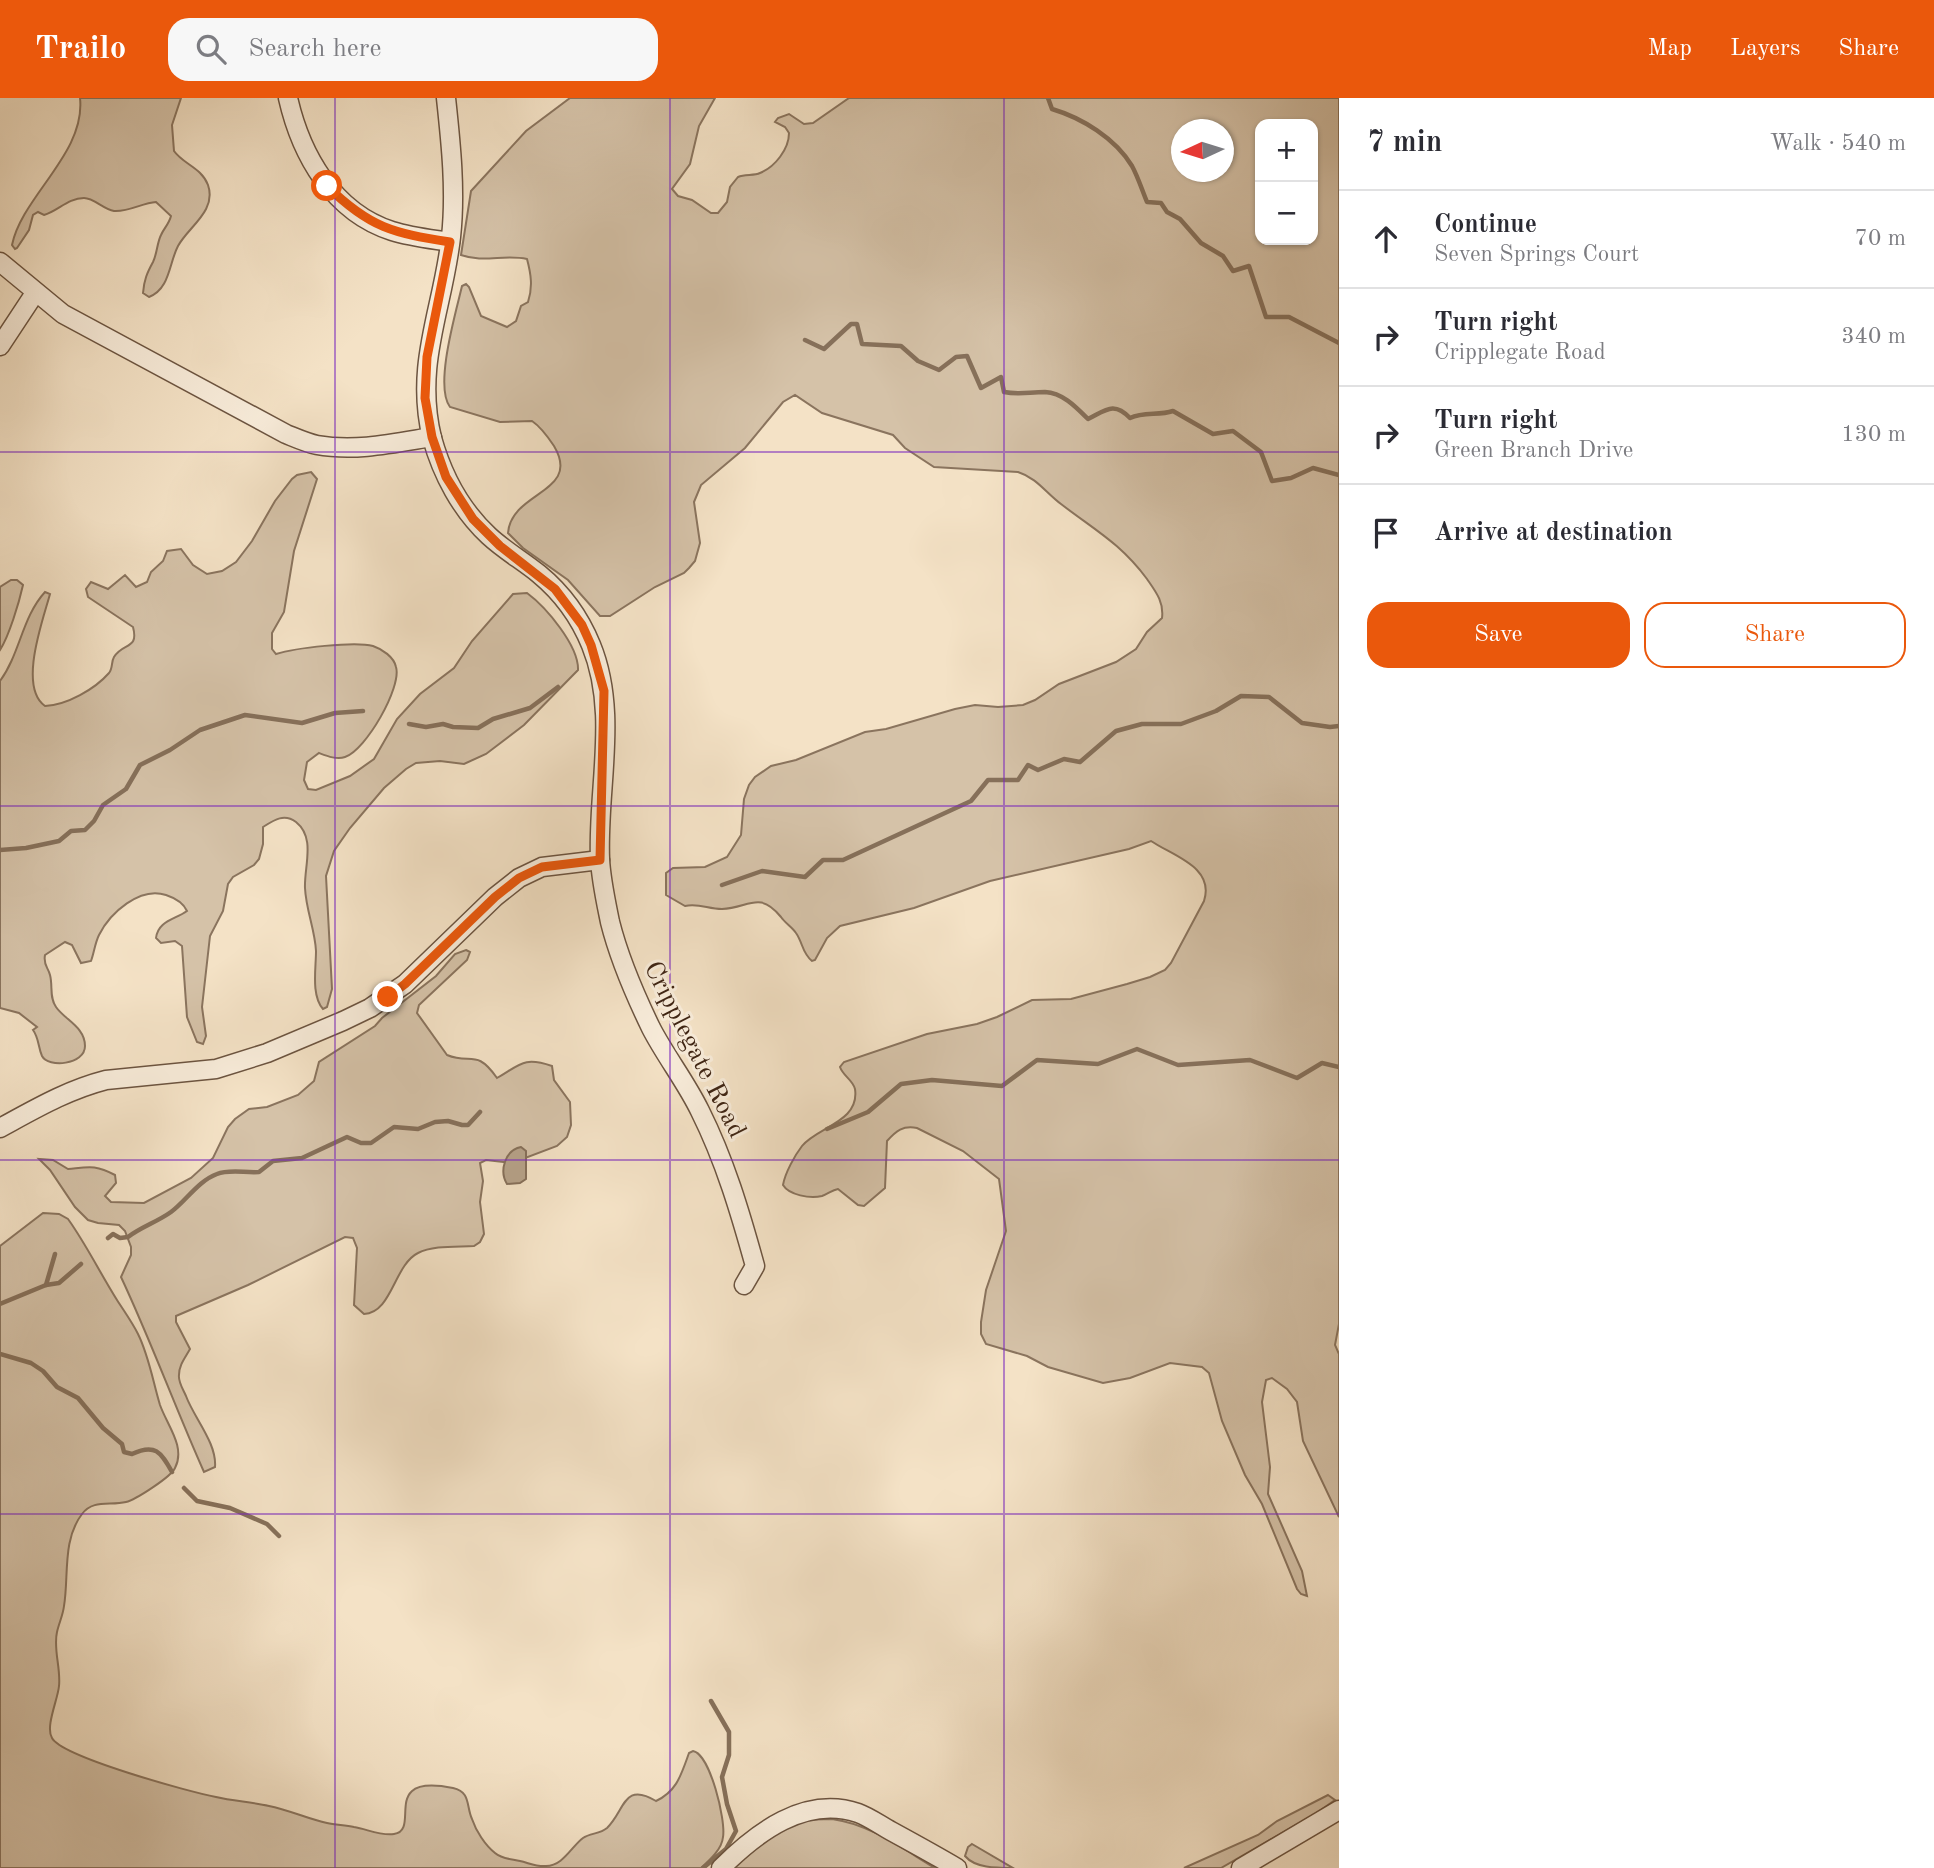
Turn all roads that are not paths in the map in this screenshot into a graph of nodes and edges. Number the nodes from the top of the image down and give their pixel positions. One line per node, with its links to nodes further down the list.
1 (288, 98): 3 (street)
2 (446, 98): 3 (street, Cripplegate Road)
3 (450, 242): 7 (street, Cripplegate Road)
4 (0, 262): 5 (street)
5 (35, 293): 6 (street); 7 (street)
6 (0, 346)
7 (432, 437): 8 (street, Cripplegate Road)
8 (600, 860): 9 (street); 10 (street, Cripplegate Road)
9 (0, 1128)
10 (744, 1285)
11 (1339, 1810): 14 (street)
12 (720, 1868): 13 (street)
13 (957, 1868)
14 (1241, 1868)

